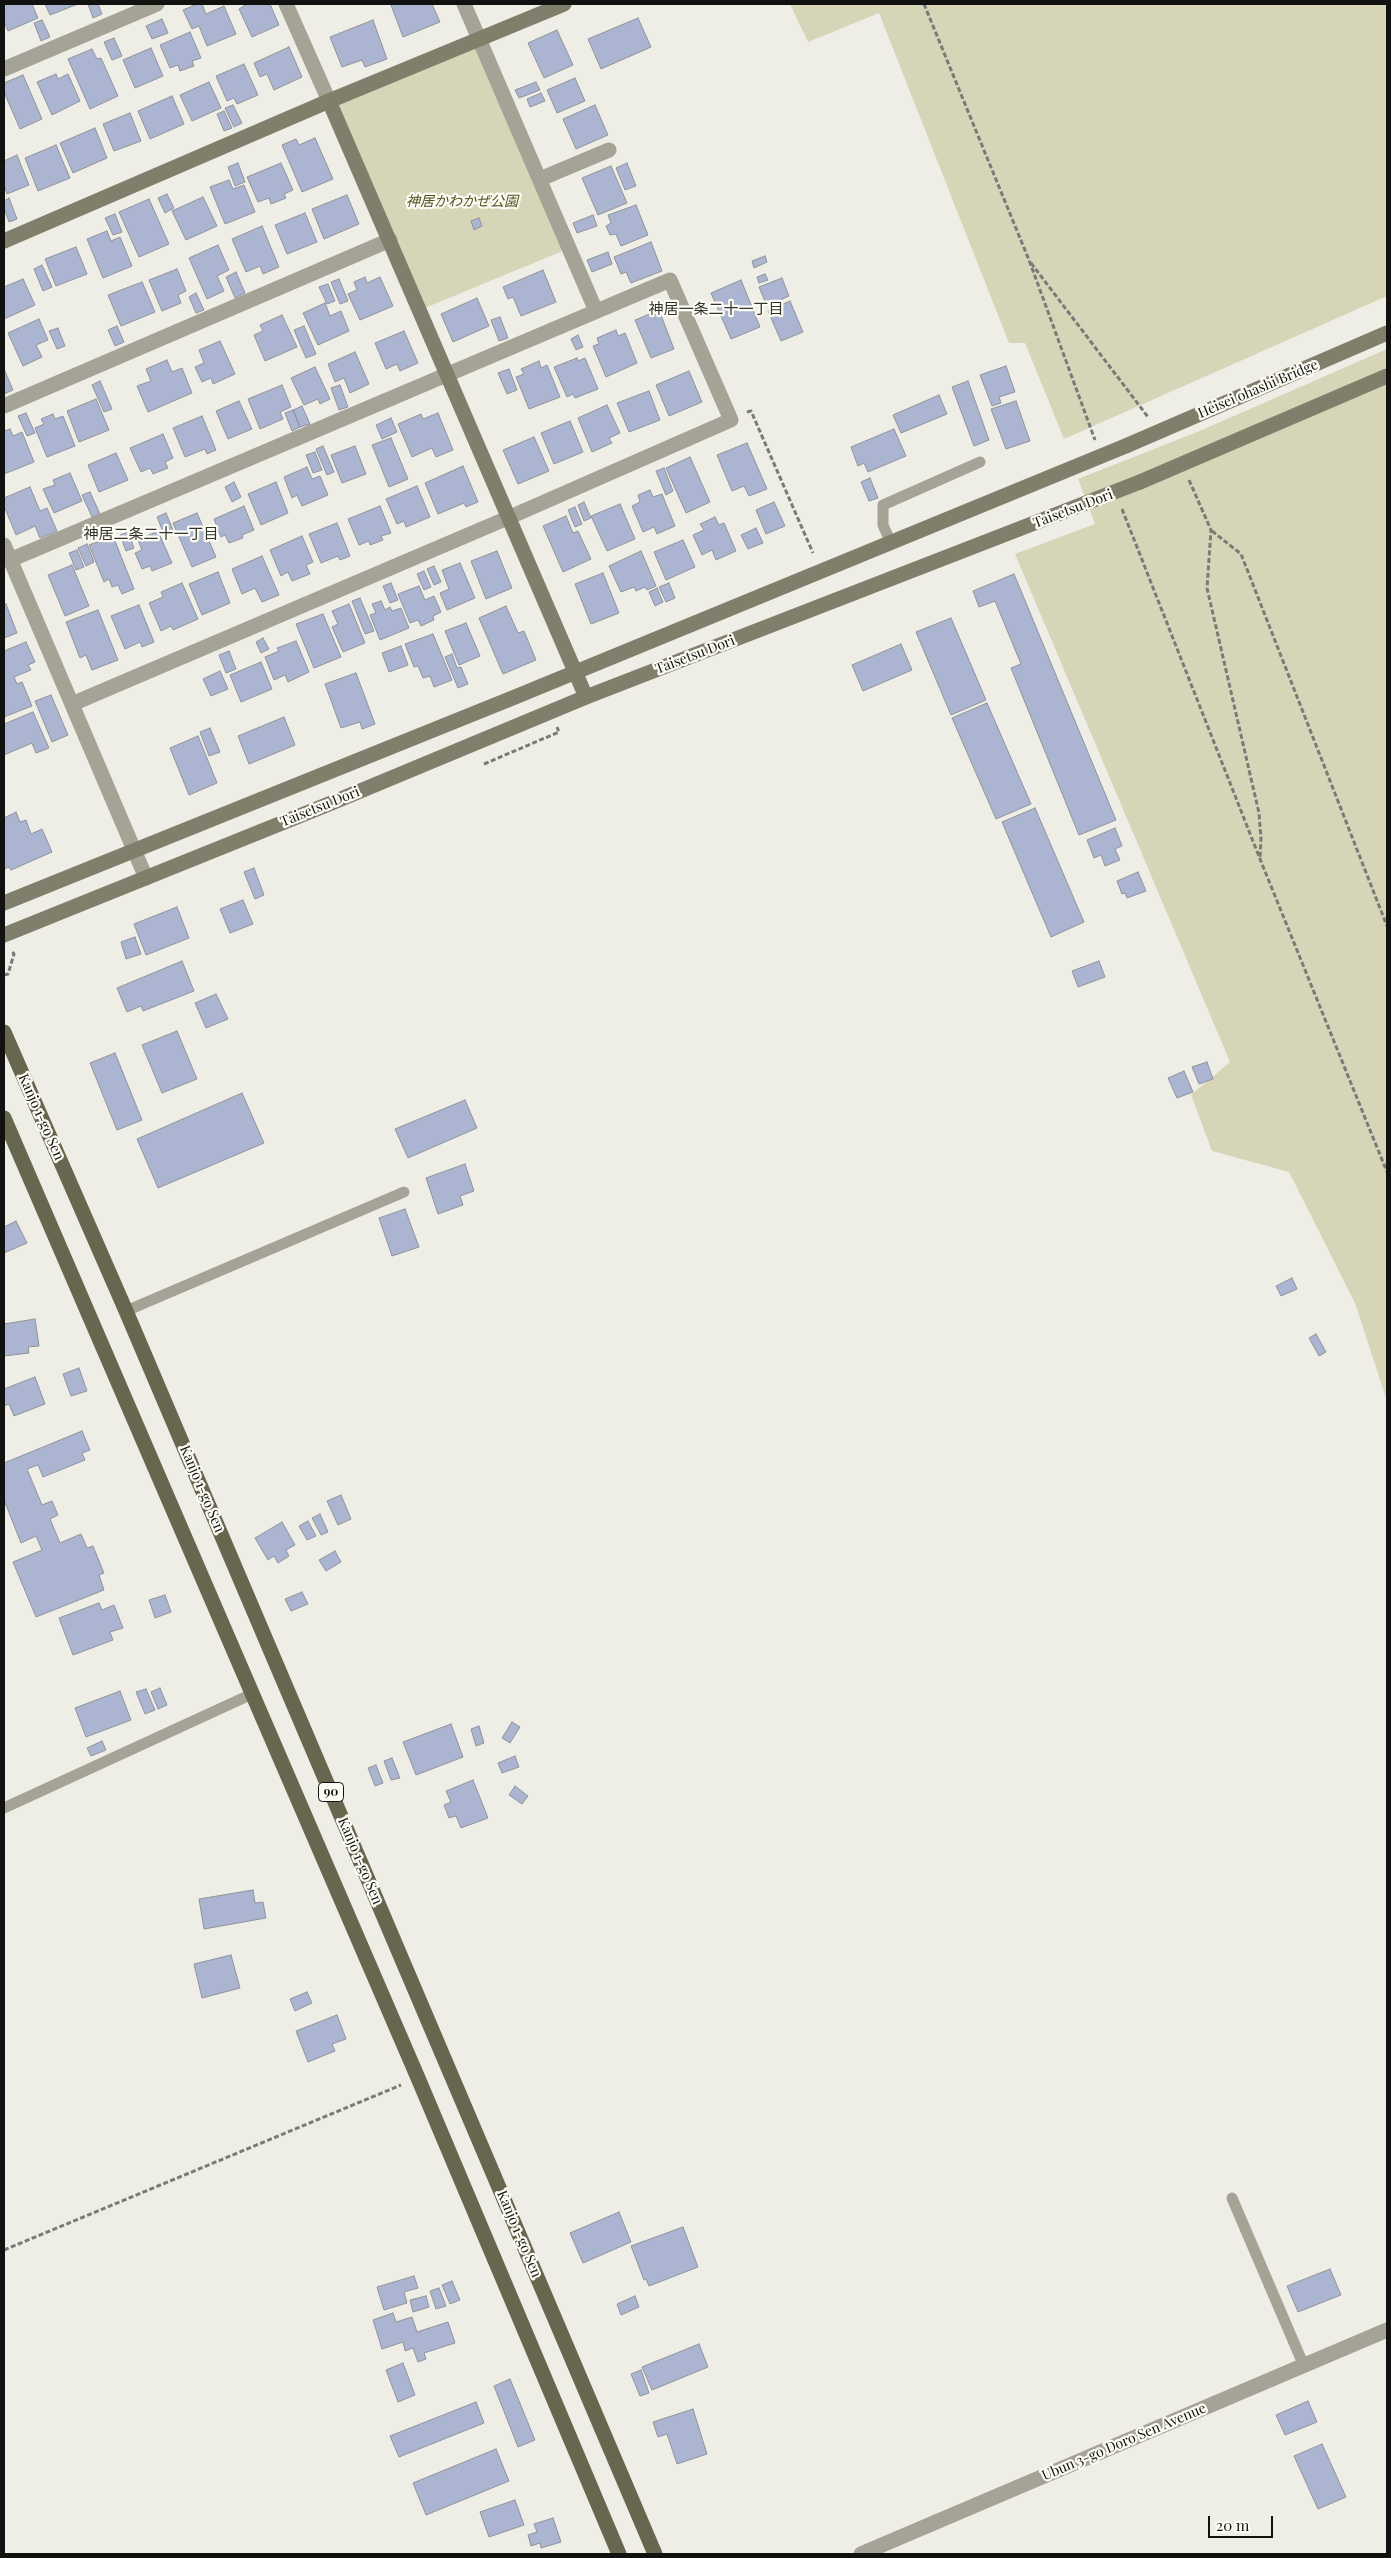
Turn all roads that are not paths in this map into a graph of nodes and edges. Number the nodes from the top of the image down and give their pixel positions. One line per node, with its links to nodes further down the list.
1 (157, 4): 6 (street)
2 (286, 4): 7 (street)
3 (464, 4): 5 (street)
4 (564, 4): 5 (street)
5 (479, 40): 7 (street); 9 (street)
6 (4, 69)
7 (329, 100): 10 (street); 11 (street)
8 (609, 150): 9 (street)
9 (540, 179): 12 (street)
10 (390, 240): 14 (street); 16 (street)
11 (4, 241)
12 (596, 311): 14 (street); 19 (street)
13 (1387, 333): 17 (street, Heisei ohashi Bridge, bridge)
14 (446, 375): 19 (street); 22 (street)
15 (1387, 376): 24 (street, Taisetsu Dori, bridge)
16 (4, 406)
17 (1128, 445): 20 (street, Taisetsu Dori)
18 (980, 462): 20 (lane)
19 (510, 517): 23 (street); 25 (street)
20 (891, 543): 23 (street, Taisetsu Dori)
21 (4, 545): 22 (street)
22 (10, 560): 25 (street)
23 (576, 671): 24 (street); 26 (street, Taisetsu Dori)
24 (586, 697): 27 (street, Taisetsu Dori)
25 (72, 704): 26 (street)
26 (135, 850): 27 (street); 28 (street, Taisetsu Dori)
27 (146, 878): 29 (street, Taisetsu Dori)
28 (4, 903)
29 (4, 934)
30 (4, 1032): 33 (main road, Kanjo 1-go Sen / 90)
31 (4, 1118): 34 (main road, 90)
32 (404, 1192): 33 (lane)
33 (126, 1311): 40 (main road, Kanjo 1-go Sen / 90)
34 (252, 1694): 35 (lane); 39 (main road, 90)
35 (4, 1808)
36 (1232, 2198): 38 (lane)
37 (1387, 2330): 38 (street, Ubun 3-go Doro Sen Avenue)
38 (1304, 2366): 41 (street, Ubun 3-go Doro Sen Avenue)
39 (619, 2554)
40 (655, 2554)
41 (860, 2554)

